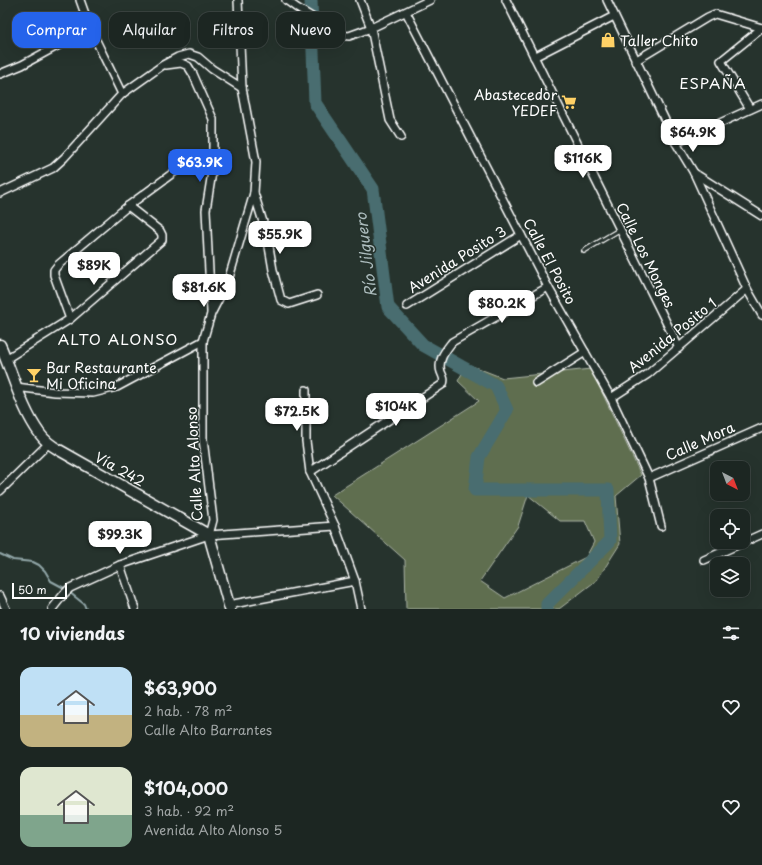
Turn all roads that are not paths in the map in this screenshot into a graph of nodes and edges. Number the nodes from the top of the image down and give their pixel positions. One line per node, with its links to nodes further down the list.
1 (80, 0): 8 (street)
2 (238, 0): 19 (street, Calle Alto Alonso)
3 (286, 0): 11 (street)
4 (360, 0): 11 (street)
5 (430, 0): 9 (street)
6 (506, 0): 15 (street, Calle Los Monges)
7 (606, 0): 10 (street)
8 (84, 12)
9 (406, 12): 11 (street); 32 (street, Calle El Posito)
10 (614, 16): 15 (street); 16 (street)
11 (371, 28): 23 (street)
12 (762, 28): 16 (street); 22 (street)
13 (53, 48): 18 (street)
14 (100, 48): 20 (street)
15 (534, 57): 31 (street, Calle Los Monges)
16 (635, 61): 24 (street)
17 (163, 65): 19 (street); 20 (street); 25 (street)
18 (0, 74)
19 (242, 88): 28 (street, Calle Alto Alonso)
20 (122, 94): 27 (street)
21 (762, 104): 22 (street)
22 (750, 109): 24 (street)
23 (401, 137)
24 (676, 142): 26 (street)
25 (213, 166): 29 (street); 38 (street)
26 (694, 173): 30 (street); 35 (street)
27 (0, 193)
28 (254, 193): 36 (street); 38 (street, Calle Alto Alonso)
29 (128, 206): 40 (street); 40 (street)
30 (762, 216)
31 (620, 230): 33 (lane); 43 (street, Calle Los Monges)
32 (521, 235): 34 (street, Calle El Posito); 37 (street, Avenida Posito 3)
33 (584, 251)
34 (548, 287): 44 (street, Calle El Posito); 52 (street)
35 (747, 289): 39 (street); 43 (street, Avenida Posito 1)
36 (317, 295)
37 (407, 306)
38 (211, 314): 41 (street, Calle Alto Alonso)
39 (762, 315)
40 (70, 319): 45 (street)
41 (203, 341): 47 (street); 58 (street, Calle Alto Alonso)
42 (0, 345): 45 (main road, Vía 242)
43 (678, 348): 49 (street, Avenida Posito 1)
44 (585, 352): 46 (street); 49 (street, Calle El Posito)
45 (6, 359): 47 (main road, Vía 242)
46 (536, 383)
47 (16, 387): 51 (main road, Vía 242)
48 (306, 390): 52 (street)
49 (611, 398): 53 (street, Calle El Posito)
50 (762, 428): 53 (street, Calle Mora)
51 (49, 443): 54 (street); 58 (main road, Vía 242)
52 (310, 472): 55 (street)
53 (649, 478): 56 (street, Calle El Posito)
54 (0, 491)
55 (335, 526): 58 (street); 61 (street)
56 (661, 526)
57 (762, 534): 59 (street)
58 (209, 535): 60 (street); 63 (main road)
59 (704, 560)
60 (120, 565): 65 (street); 66 (street)
61 (355, 581): 63 (street); 67 (street)
62 (0, 596): 64 (street)
63 (229, 607)
64 (6, 609)
65 (52, 609)
66 (136, 609)
67 (361, 609)

